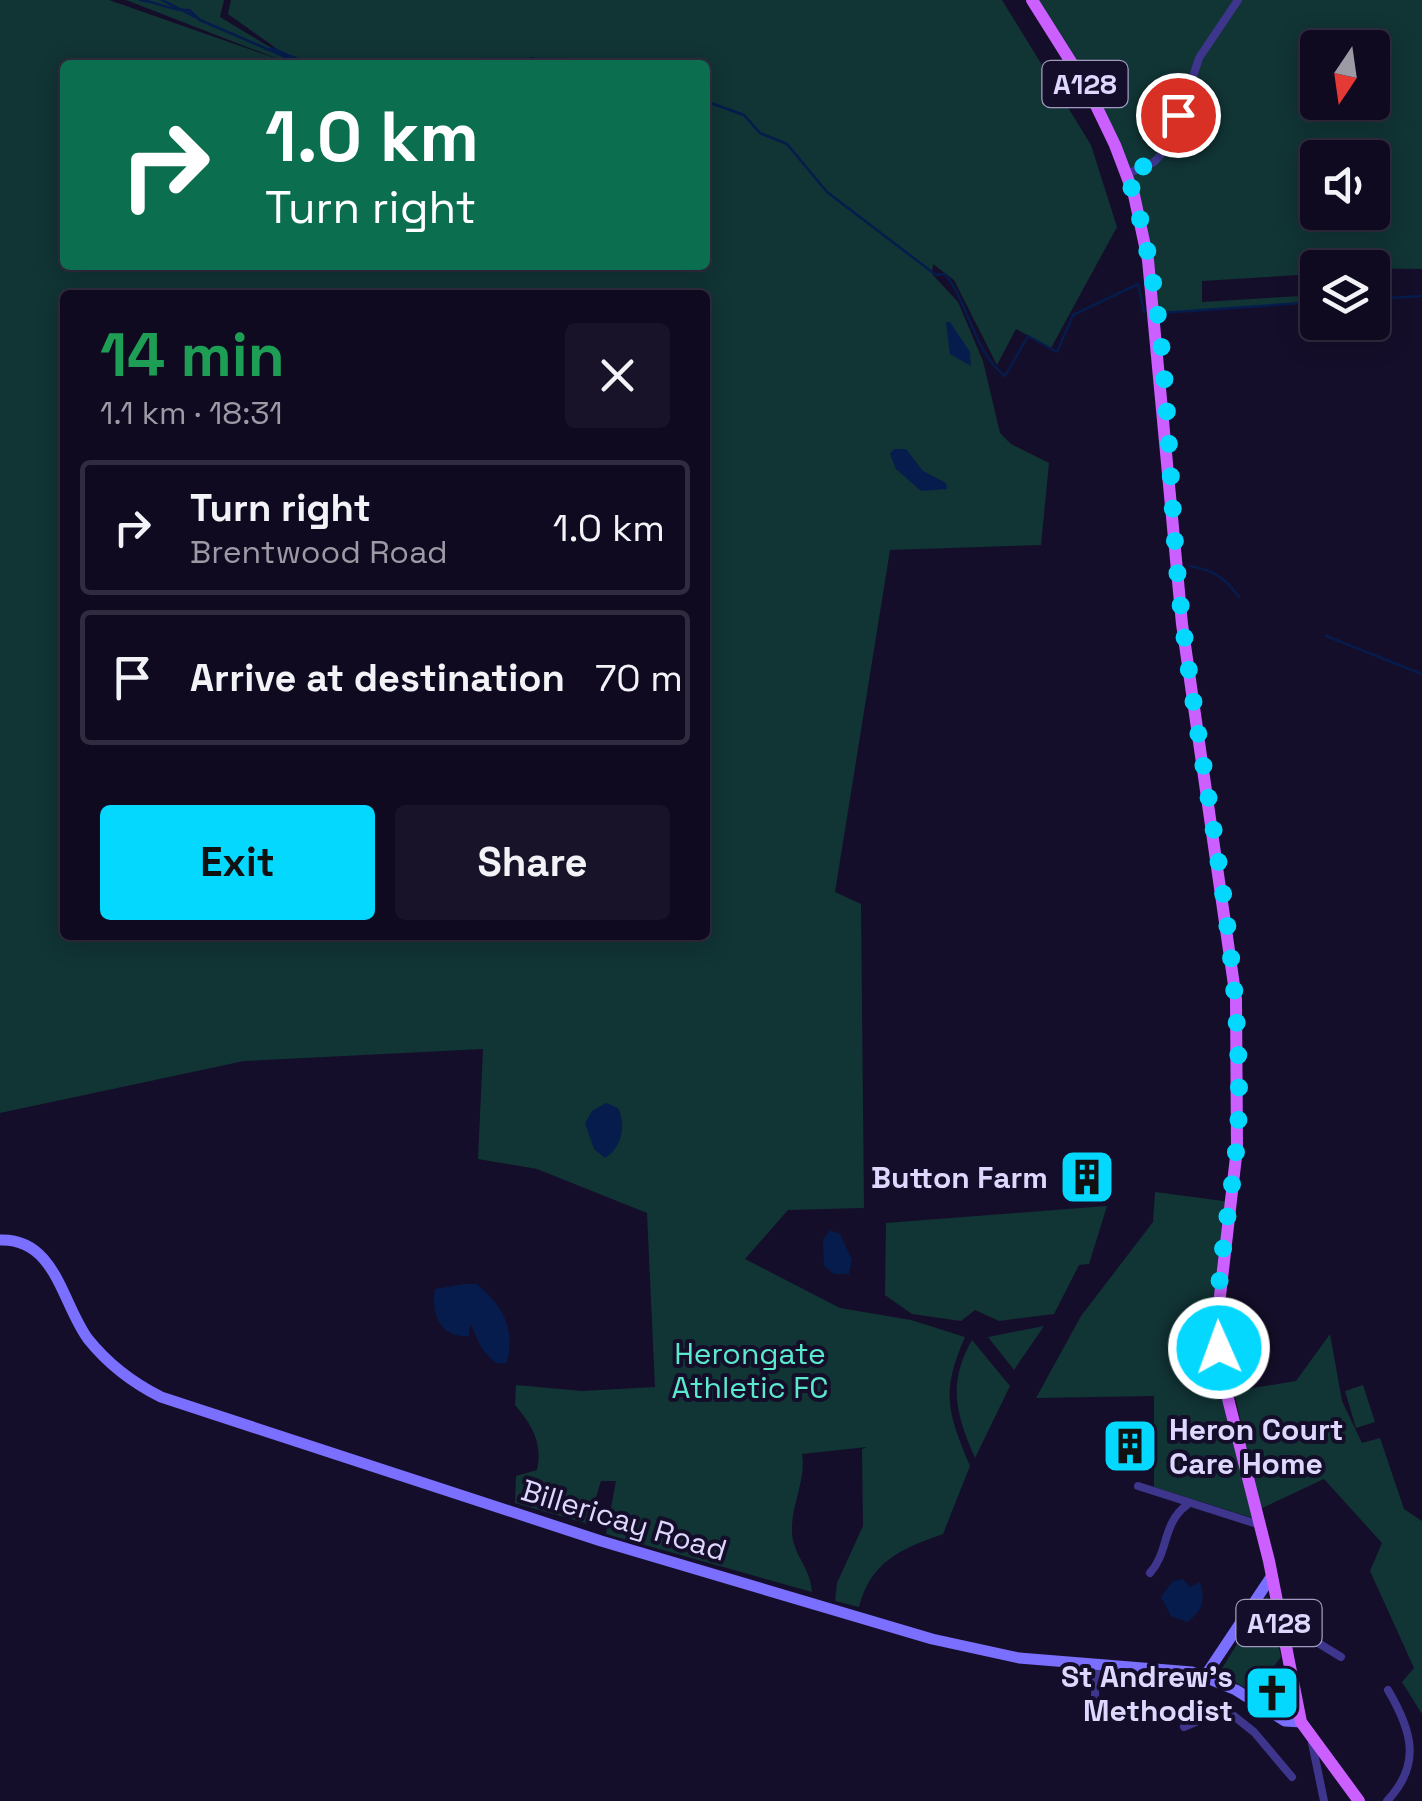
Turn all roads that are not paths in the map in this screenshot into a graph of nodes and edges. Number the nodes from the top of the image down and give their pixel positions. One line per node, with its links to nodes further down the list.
1 (1032, 0): 3 (main road, A128)
2 (1238, 0): 3 (street)
3 (1127, 174): 7 (main road, A128)
4 (0, 1240): 12 (street, Billericay Road)
5 (1138, 1486): 6 (street)
6 (1188, 1505): 7 (street); 8 (street)
7 (1257, 1524): 9 (main road, A128)
8 (1150, 1573)
9 (1271, 1576): 10 (main road, A128); 13 (street)
10 (1283, 1645): 11 (street); 18 (main road, A128)
11 (1341, 1656)
12 (1098, 1665): 13 (street, Billericay Road); 17 (street)
13 (1205, 1676): 14 (street, Billericay Road)
14 (1236, 1690): 16 (street); 18 (street, Billericay Road)
15 (1388, 1690): 24 (street)
16 (1225, 1709): 19 (street); 21 (street)
17 (1094, 1710)
18 (1301, 1722): 20 (main road, A128)
19 (1184, 1727)
20 (1312, 1743): 22 (street); 23 (main road, A128)
21 (1292, 1778)
22 (1324, 1801)
23 (1360, 1801)
24 (1387, 1801)

